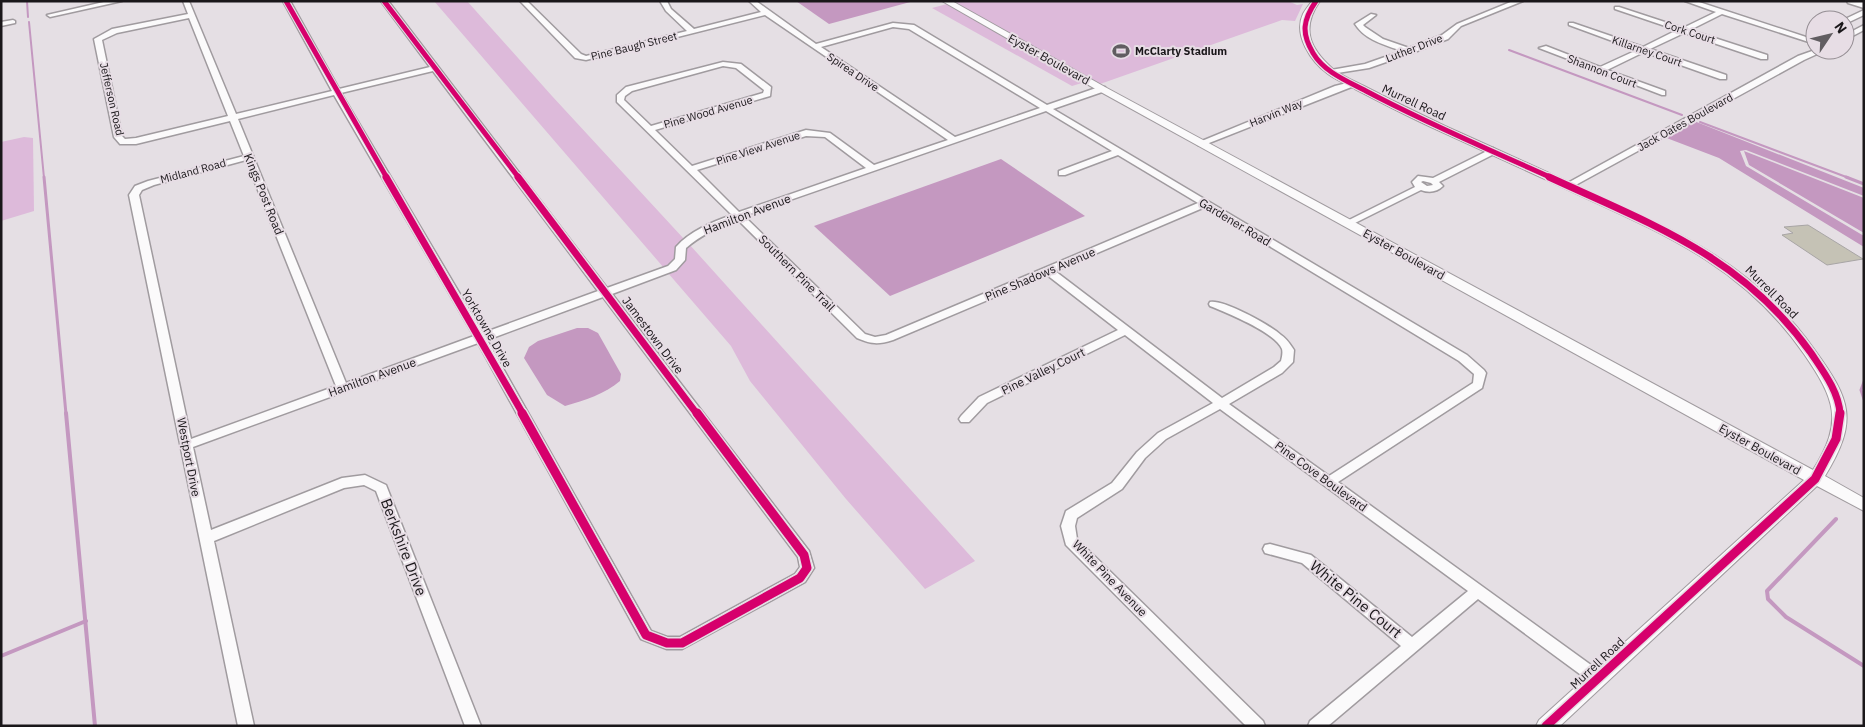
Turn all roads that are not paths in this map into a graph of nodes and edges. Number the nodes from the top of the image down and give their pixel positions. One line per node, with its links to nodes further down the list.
1 (120, 1): 18 (street)
2 (186, 1): 19 (street, Kings Post Road)
3 (286, 1): 41 (street, Yorktowne Drive)
4 (384, 1): 35 (street, Jamestown Drive)
5 (536, 1): 13 (street)
6 (663, 1): 25 (street)
7 (752, 1): 17 (street, Spirea Drive)
8 (946, 1): 40 (street, Eyster Boulevard)
9 (1316, 1): 37 (street, Murrell Road)
10 (1520, 1): 30 (street, Luther Drive)
11 (1688, 1): 16 (street)
12 (1851, 1): 14 (main road)
13 (524, 2): 25 (street, Pine Baugh Street)
14 (1864, 5)
15 (1617, 8): 24 (street, Cork Court)
16 (1722, 12): 24 (street); 26 (street)
17 (766, 13): 25 (street, Pine Baugh Street); 27 (street, Spirea Drive)
18 (50, 15)
19 (192, 15): 45 (street, Kings Post Road); 45 (street, Jefferson Road)
20 (1373, 15): 30 (street)
21 (13, 22): 22 (street)
22 (1, 24)
23 (1571, 24): 29 (street, Killarney Court)
24 (1684, 30): 29 (street); 32 (street, Cork Court)
25 (694, 32)
26 (1805, 37)
27 (815, 46): 44 (street, Gardener Road); 47 (street, Spirea Drive)
28 (1543, 48): 36 (street, Shannon Court)
29 (1643, 49): 36 (street); 38 (street, Killarney Court)
30 (1409, 51): 37 (street, Luther Drive)
31 (1805, 52): 34 (street, Jack Oates Boulevard)
32 (1764, 56)
33 (1805, 56): 34 (street, Jack Oates Boulevard)
34 (1801, 58): 55 (street, Jack Oates Boulevard)
35 (436, 68): 41 (street); 61 (street, Jamestown Drive)
36 (1600, 70): 42 (street, Shannon Court)
37 (1331, 72): 39 (street, Murrell Road)
38 (1723, 78)
39 (1351, 84): 48 (street, Harvin Way); 49 (street, Murrell Road)
40 (1102, 89): 44 (street, Hamilton Avenue); 48 (street, Eyster Boulevard)
41 (337, 93): 45 (street); 64 (street, Yorktowne Drive)
42 (1662, 93)
43 (621, 95): 46 (street, Southern Pine Trail); 46 (street, Pine Wood Avenue)
44 (1047, 109): 47 (street, Hamilton Avenue); 50 (street, Gardener Road)
45 (234, 118): 51 (street, Kings Post Road)
46 (649, 129): 52 (street, Southern Pine Trail)
47 (954, 141): 53 (street, Hamilton Avenue)
48 (1201, 143): 59 (street, Eyster Boulevard)
49 (1493, 151): 55 (street, Murrell Road); 59 (street)
50 (1118, 152): 54 (street); 57 (street, Gardener Road)
51 (248, 157): 56 (street, Midland Road); 66 (street, Kings Post Road)
52 (692, 169): 53 (street, Pine View Avenue); 58 (street, Southern Pine Trail)
53 (872, 169): 58 (street, Hamilton Avenue)
54 (1062, 173)
55 (1570, 185): 70 (street, Murrell Road)
56 (138, 188): 69 (street, Westport Drive)
57 (1205, 204): 60 (street, Pine Shadows Avenue); 71 (street, Gardener Road)
58 (738, 215): 61 (street, Hamilton Avenue); 65 (street, Southern Pine Trail)
59 (1348, 223): 70 (street, Eyster Boulevard)
60 (1048, 271): 63 (street, Pine Cove Boulevard); 65 (street, Pine Shadows Avenue)
61 (607, 292): 64 (street, Hamilton Avenue); 76 (street, Jamestown Drive)
62 (1214, 304): 67 (street, White Pine Avenue)
63 (1127, 330): 67 (street, Pine Cove Boulevard); 68 (street, Pine Valley Court)
64 (481, 339): 66 (street, Hamilton Avenue); 76 (street, Yorktowne Drive)
65 (874, 341)
66 (342, 388): 69 (street, Hamilton Avenue)
67 (1221, 404): 71 (street, Pine Cove Boulevard); 81 (street, White Pine Avenue)
68 (964, 419)
69 (187, 445): 73 (street, Westport Drive)
70 (1816, 479): 72 (street, Eyster Boulevard); 78 (street, Murrell Road)
71 (1329, 482): 75 (street, Pine Cove Boulevard)
72 (1864, 505)
73 (206, 538): 79 (street, Westport Drive); 80 (street, Berkshire Drive)
74 (1270, 549): 77 (street, White Pine Court)
75 (1478, 590): 77 (street); 78 (street, Pine Cove Boulevard)
76 (682, 643)
77 (1411, 645): 82 (street)
78 (1597, 678): 83 (street, Murrell Road)
79 (246, 726)
80 (472, 726)
81 (1257, 726)
82 (1316, 726)
83 (1546, 726)

